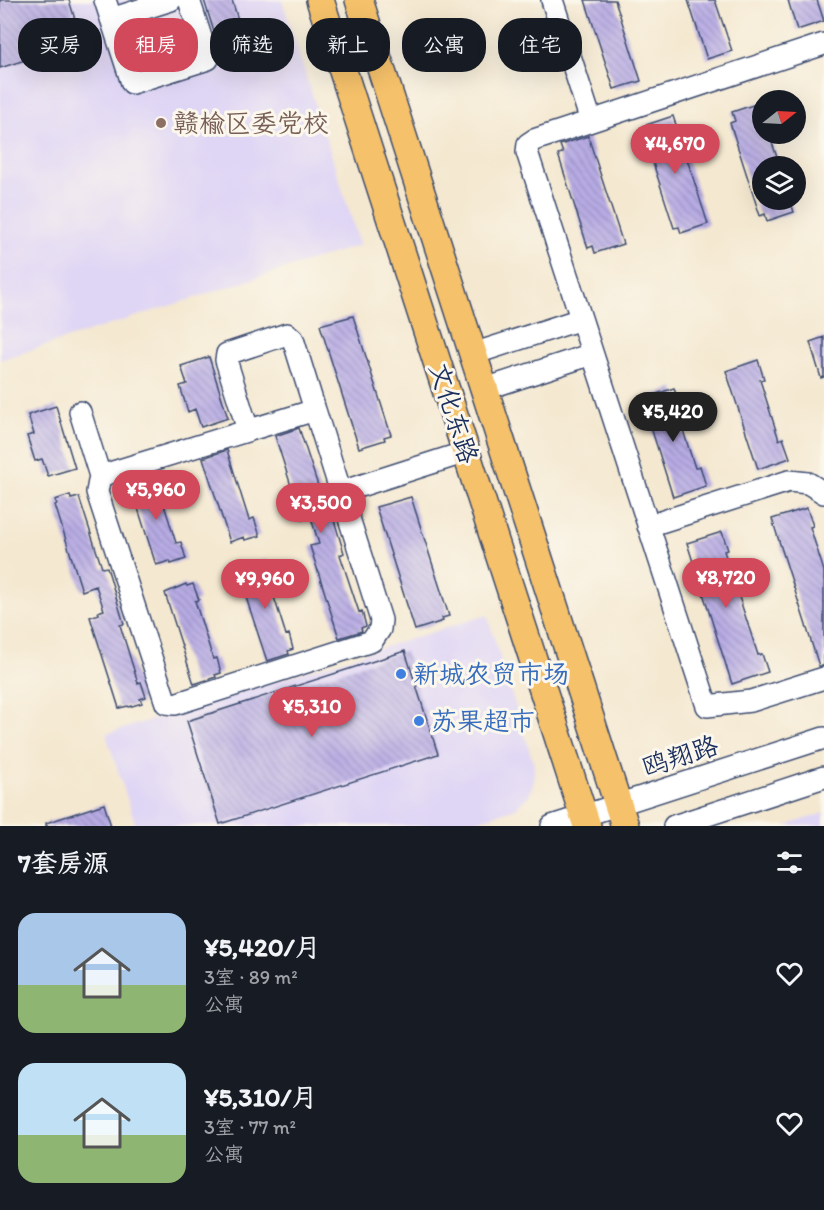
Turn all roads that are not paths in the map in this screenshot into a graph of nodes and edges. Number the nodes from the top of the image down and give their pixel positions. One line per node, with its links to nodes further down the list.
1 (171, 0): 6 (street)
2 (189, 0): 6 (street)
3 (320, 0): 16 (main road, 文化东路)
4 (358, 0): 10 (main road, 文化东路)
5 (552, 0): 8 (street)
6 (108, 9)
7 (824, 44): 8 (street)
8 (591, 121): 9 (street)
9 (581, 319): 10 (street); 11 (street)
10 (473, 354): 12 (main road, 文化东路)
11 (592, 354): 12 (street); 20 (street)
12 (484, 389): 24 (main road, 文化东路)
13 (315, 410): 15 (street); 15 (street); 18 (street)
14 (80, 412): 17 (street)
15 (248, 430): 17 (street)
16 (466, 452): 18 (street); 25 (main road, 文化东路)
17 (100, 476): 18 (street)
18 (341, 492)
19 (824, 493): 20 (street)
20 (648, 526): 21 (street)
21 (824, 678)
22 (824, 738): 24 (street, 鸥翔路)
23 (824, 777): 27 (street)
24 (622, 815): 25 (street, 鸥翔路)
25 (585, 821): 26 (street, 鸥翔路)
26 (552, 826)
27 (674, 826)

